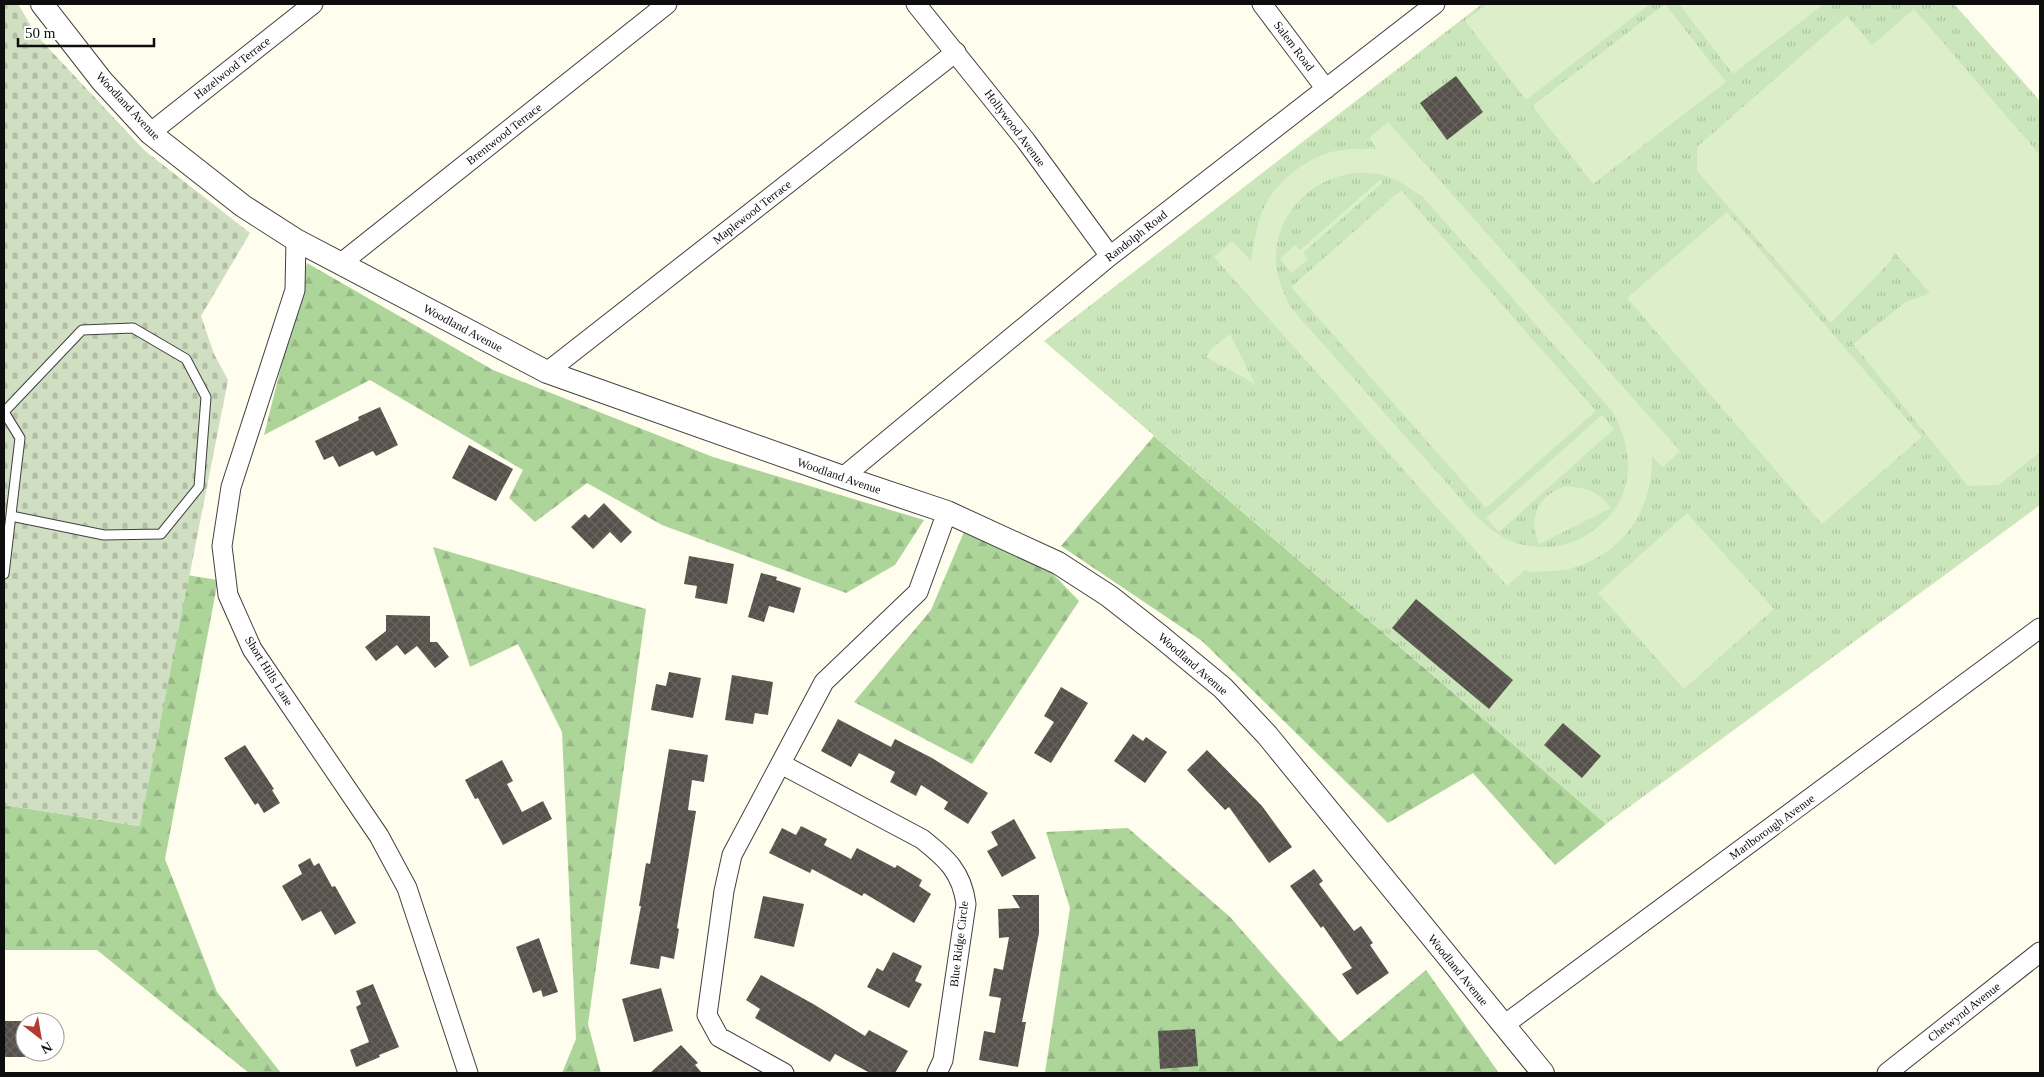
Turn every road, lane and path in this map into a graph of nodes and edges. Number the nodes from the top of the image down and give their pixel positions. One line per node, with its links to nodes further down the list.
1 (42, 4): 9 (street, Woodland Avenue)
2 (313, 4): 9 (street, Hazelwood Terrace)
3 (667, 4): 12 (street, Brentwood Terrace)
4 (916, 4): 7 (street, Hollywood Avenue)
5 (1262, 4): 8 (street, Salem Road)
6 (1435, 4): 8 (street, Randolph Road)
7 (956, 52): 11 (street, Hollywood Avenue); 13 (street, Maplewood Terrace)
8 (1326, 89): 11 (street, Randolph Road)
9 (150, 133): 10 (street, Woodland Avenue)
10 (296, 240): 12 (street, Woodland Avenue); 23 (street, Short Hills Lane)
11 (1110, 256): 15 (street, Randolph Road)
12 (340, 264): 13 (street, Woodland Avenue)
13 (548, 372): 15 (street, Woodland Avenue)
14 (4, 412): 17 (lane); 17 (lane)
15 (843, 477): 16 (street, Woodland Avenue)
16 (947, 512): 20 (street); 22 (street, Woodland Avenue)
17 (10, 516): 18 (lane)
18 (4, 574)
19 (2040, 628): 22 (street, Marlborough Avenue)
20 (781, 764): 24 (street); 25 (street, Blue Ridge Circle)
21 (2040, 952): 27 (street, Chetwynd Avenue)
22 (1504, 1025): 26 (street, Woodland Avenue)
23 (468, 1073)
24 (784, 1073)
25 (937, 1073)
26 (1543, 1073)
27 (1888, 1073)

